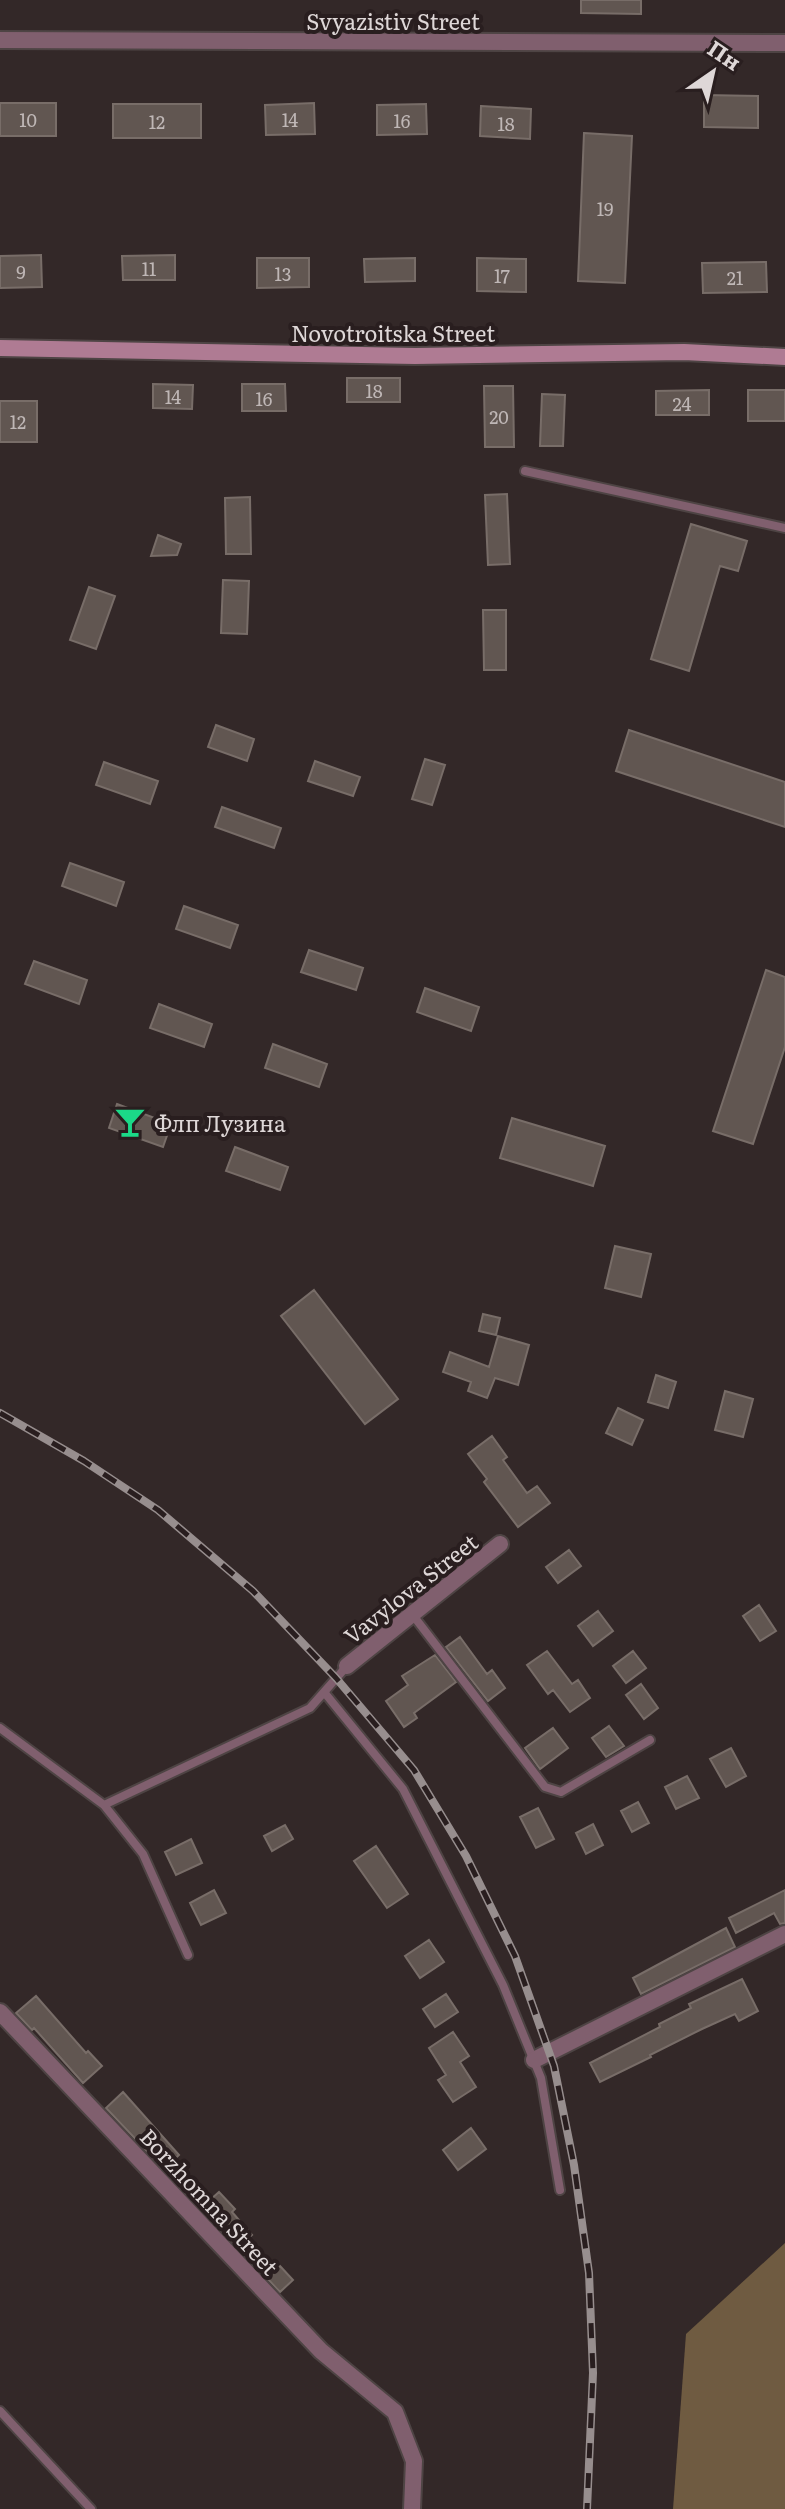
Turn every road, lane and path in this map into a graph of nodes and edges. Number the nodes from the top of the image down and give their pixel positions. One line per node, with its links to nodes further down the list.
1 (0, 40): 2 (street, Svyazistiv Street)
2 (785, 43)
3 (0, 348): 4 (main road, Novotroitska Street)
4 (785, 357)
5 (525, 471): 6 (lane)
6 (785, 528)
7 (500, 1544): 8 (street, Vavylova Street)
8 (412, 1614): 9 (street, Vavylova Street); 12 (lane)
9 (347, 1666): 10 (lane)
10 (324, 1692): 13 (lane); 17 (lane)
11 (0, 1728): 13 (lane)
12 (650, 1740)
13 (104, 1805): 15 (lane)
14 (785, 1934): 17 (street)
15 (188, 1955)
16 (0, 2012): 21 (street, Borzhomna Street)
17 (534, 2060): 18 (lane)
18 (560, 2190)
19 (0, 2411): 20 (lane)
20 (91, 2509)
21 (412, 2509)

